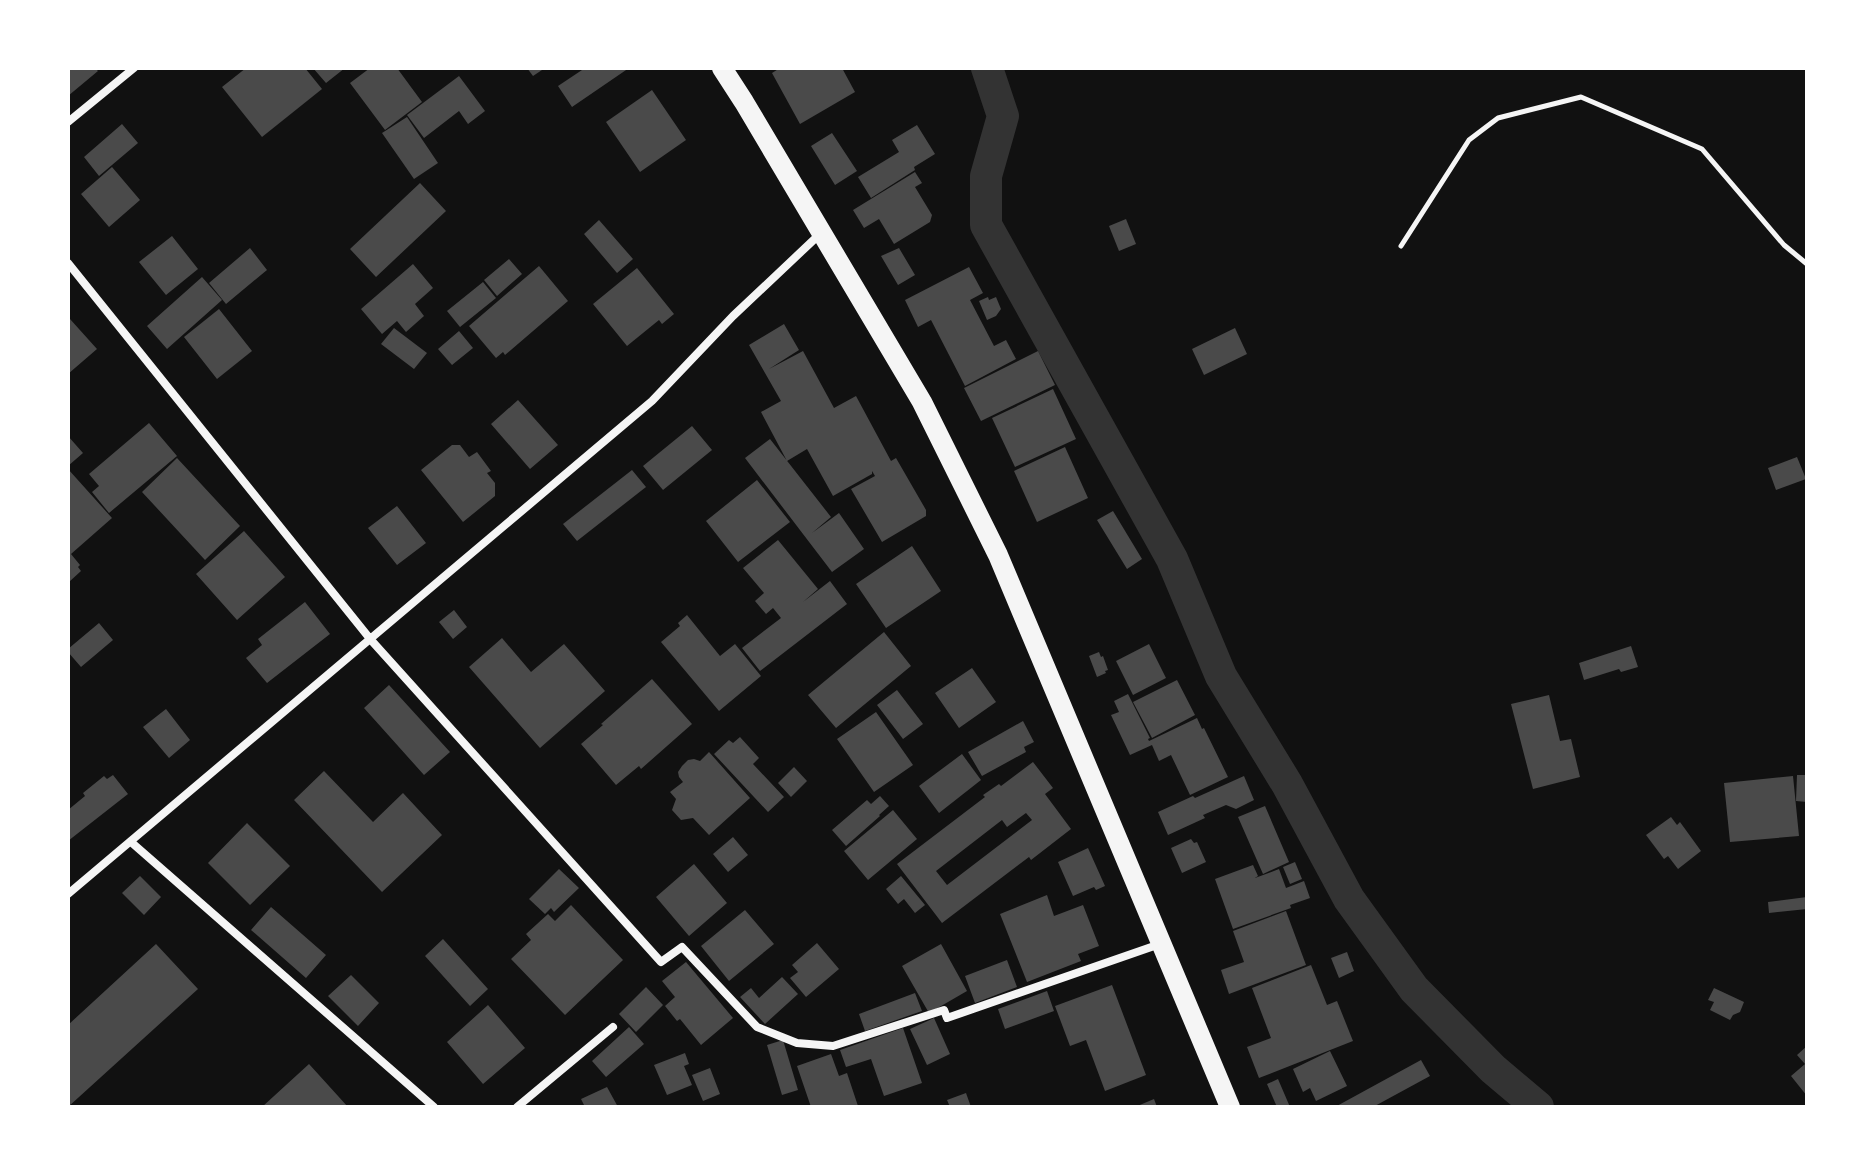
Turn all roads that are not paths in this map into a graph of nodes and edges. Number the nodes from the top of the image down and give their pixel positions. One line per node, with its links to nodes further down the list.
1 (134, 68): 3 (street)
2 (722, 68): 4 (main road)
3 (68, 122)
4 (822, 232): 6 (street); 9 (main road)
5 (68, 263): 6 (street)
6 (371, 640): 7 (street); 9 (street)
7 (131, 842): 8 (street); 11 (street)
8 (68, 894)
9 (1161, 944): 13 (main road)
10 (613, 1027): 12 (street)
11 (434, 1107)
12 (517, 1107)
13 (1230, 1107)

